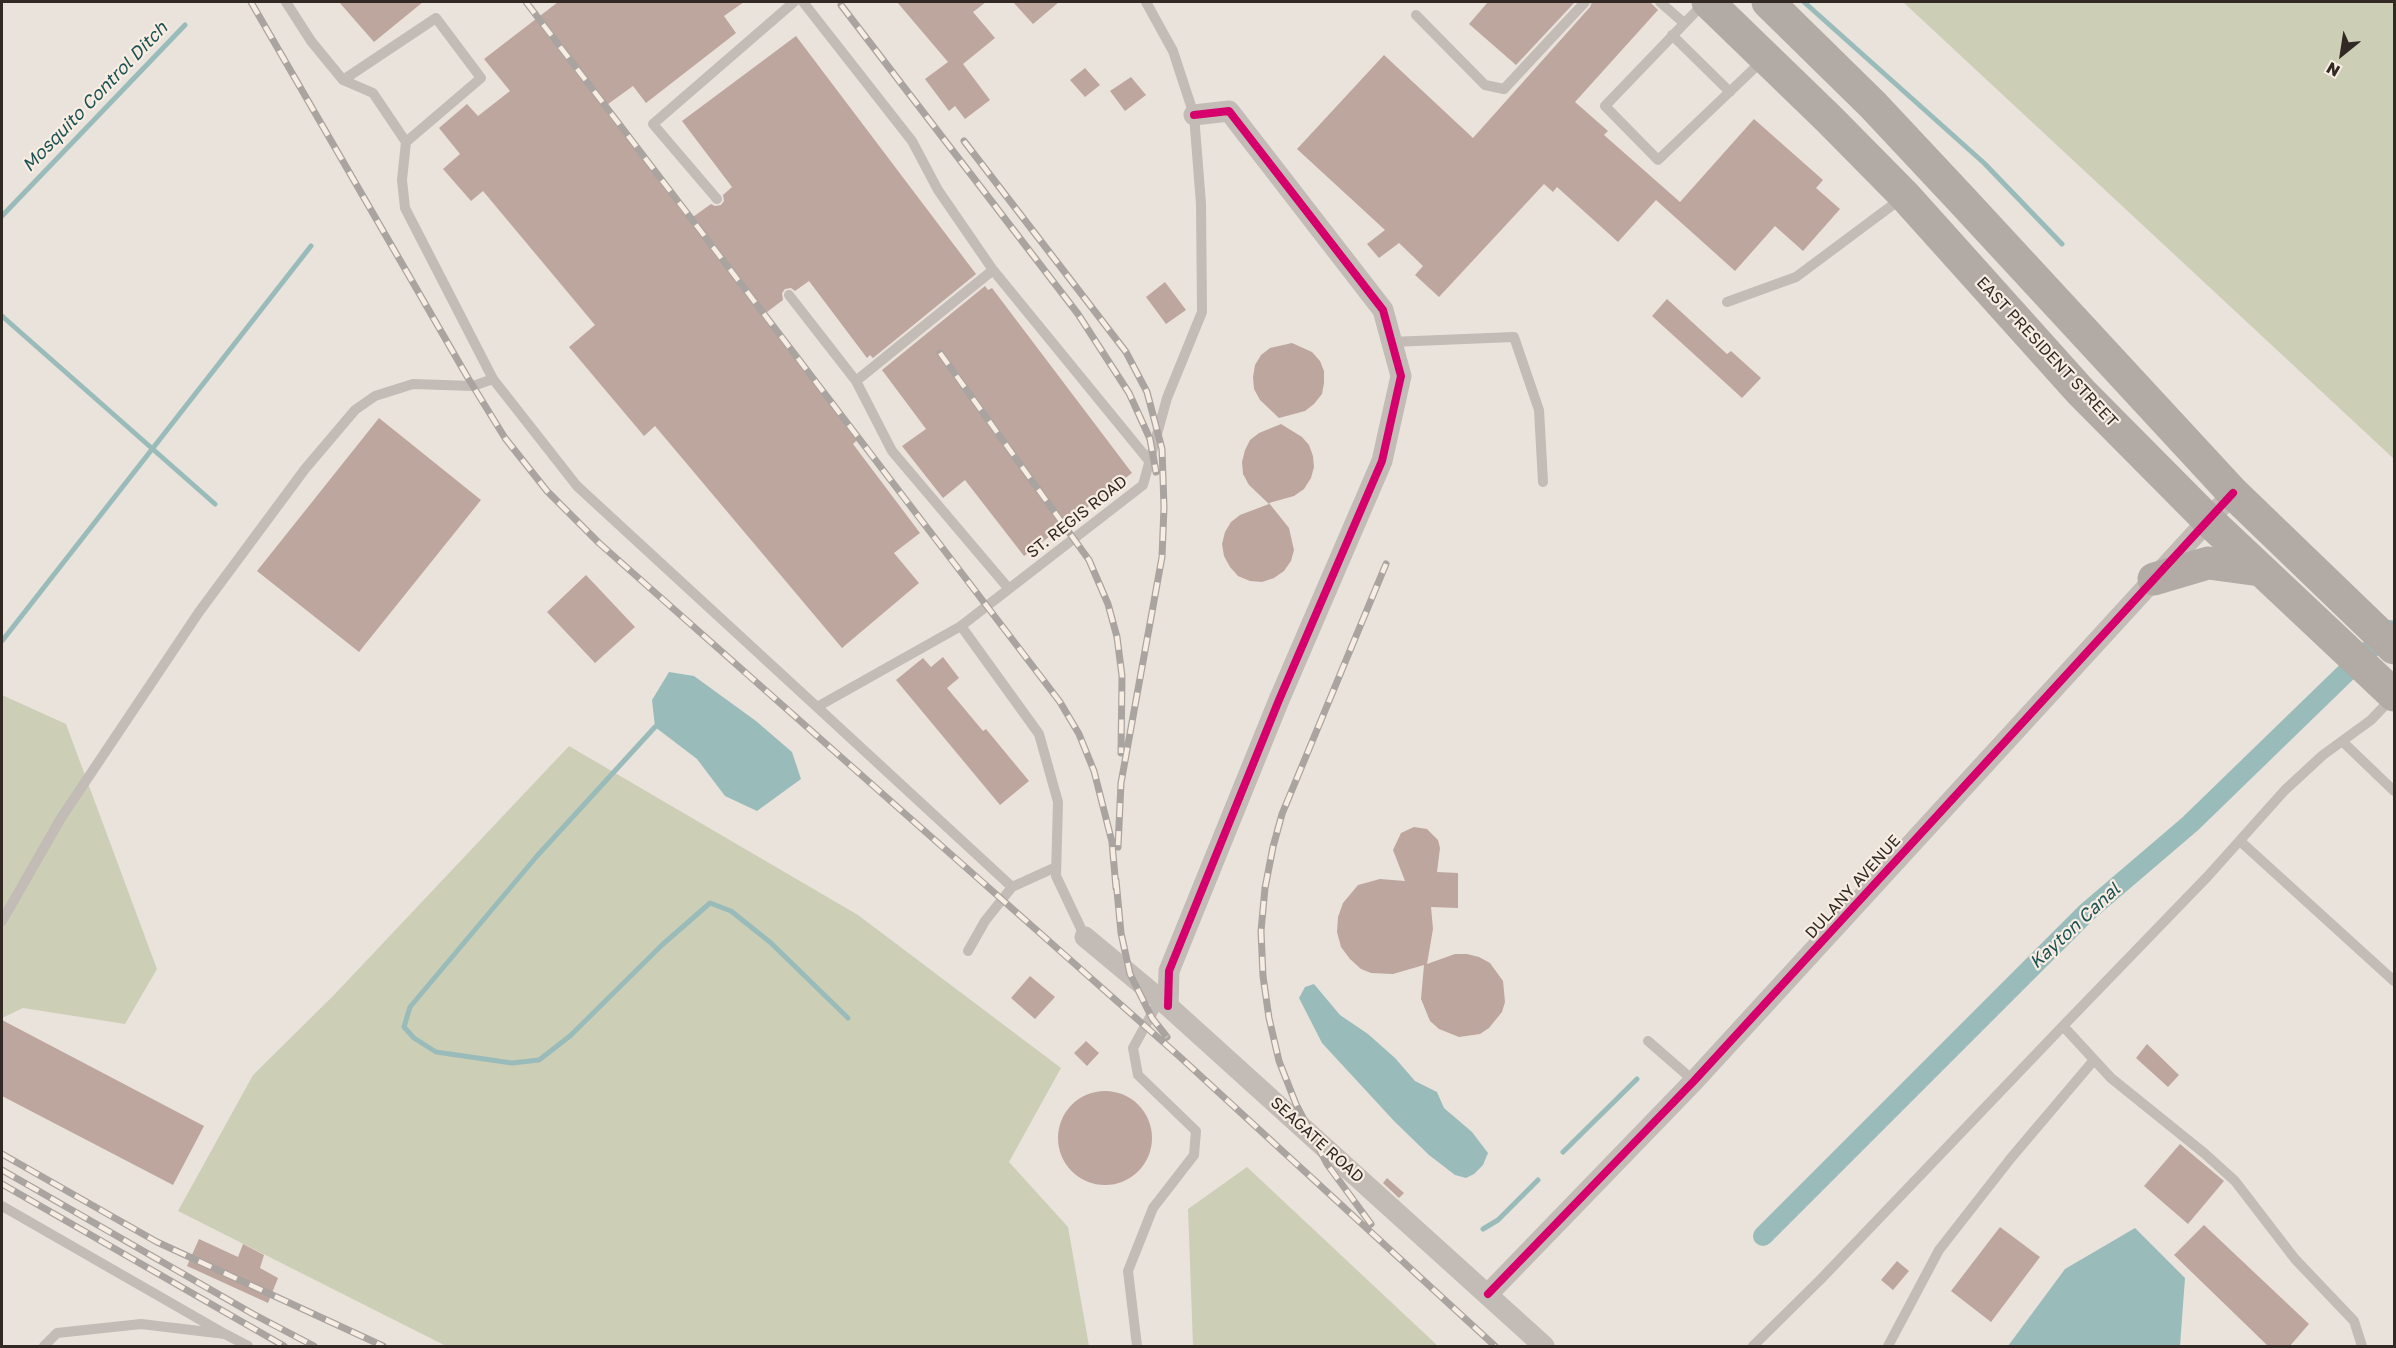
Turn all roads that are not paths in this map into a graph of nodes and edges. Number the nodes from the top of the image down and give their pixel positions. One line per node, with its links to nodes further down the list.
1 (286, 2): 12 (lane)
2 (794, 2): 17 (lane)
3 (803, 2): 18 (lane)
4 (1146, 2): 14 (lane, ST. REGIS ROAD)
5 (1586, 2): 9 (lane)
6 (1660, 2): 8 (lane)
7 (1768, 2): 19 (main road)
8 (1699, 9): 10 (lane); 11 (main road, EAST PRESIDENT STREET)
9 (1416, 15)
10 (1672, 35): 13 (lane); 13 (lane)
11 (1766, 58): 13 (lane); 16 (main road, EAST PRESIDENT STREET)
12 (343, 80): 15 (lane); 15 (lane)
13 (1730, 92)
14 (1194, 115): 22 (street); 25 (lane, ST. REGIS ROAD)
15 (406, 142): 23 (lane)
16 (1905, 196): 19 (main road); 21 (lane); 28 (main road, EAST PRESIDENT STREET)
17 (717, 199)
18 (993, 270): 24 (lane); 25 (lane)
19 (2041, 284): 27 (main road)
20 (789, 295): 24 (lane)
21 (1727, 302)
22 (1391, 342): 26 (lane); 45 (street)
23 (493, 379): 35 (lane); 41 (lane)
24 (856, 381): 31 (lane)
25 (1149, 462): 31 (lane, ST. REGIS ROAD)
26 (1543, 482)
27 (2233, 493): 28 (street, DULANY AVENUE); 33 (main road)
28 (2208, 520): 29 (main road, EAST PRESIDENT STREET); 30 (street, DULANY AVENUE)
29 (2260, 570): 30 (main road); 34 (main road, EAST PRESIDENT STREET)
30 (2154, 579): 49 (street, DULANY AVENUE)
31 (1009, 589): 32 (lane, ST. REGIS ROAD)
32 (961, 626): 35 (lane, ST. REGIS ROAD); 39 (lane)
33 (2386, 639)
34 (2394, 695): 36 (lane)
35 (818, 707): 40 (lane)
36 (2343, 742): 37 (lane); 38 (lane)
37 (2394, 791)
38 (2240, 841): 44 (lane); 46 (lane)
39 (1056, 867): 40 (lane); 42 (lane)
40 (1012, 887): 43 (lane)
41 (2, 921)
42 (1085, 937): 45 (street, SEAGATE ROAD)
43 (968, 951)
44 (2394, 981)
45 (1164, 1002): 51 (street, SEAGATE ROAD); 55 (lane)
46 (2063, 1026): 48 (lane); 57 (lane)
47 (1648, 1041): 49 (lane)
48 (2094, 1060): 58 (lane); 59 (lane)
49 (1694, 1081): 51 (street, DULANY AVENUE)
50 (2, 1206): 52 (lane)
51 (1488, 1294): 56 (street, SEAGATE ROAD)
52 (225, 1334): 53 (lane); 54 (lane)
53 (44, 1347)
54 (248, 1347)
55 (1137, 1347)
56 (1544, 1347)
57 (1752, 1347)
58 (1888, 1347)
59 (2362, 1347)

